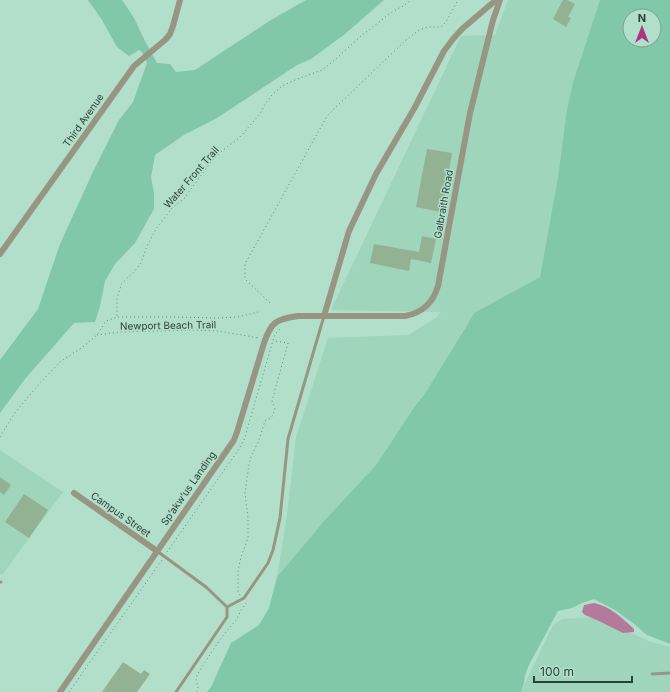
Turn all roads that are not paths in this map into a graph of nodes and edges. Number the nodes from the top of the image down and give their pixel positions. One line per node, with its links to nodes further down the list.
1 (180, 0): 4 (street, Third Avenue)
2 (496, 0): 5 (street)
3 (500, 0): 5 (street, Galbraith Road)
4 (0, 254)
5 (324, 316): 7 (street, Sp’akw’us Landing); 8 (lane)
6 (74, 493): 7 (street, Campus Street)
7 (157, 551): 8 (lane); 11 (street, Sp’akw’us Landing)
8 (227, 607): 12 (lane)
9 (670, 672): 10 (lane)
10 (652, 674)
11 (60, 692)
12 (176, 692)

